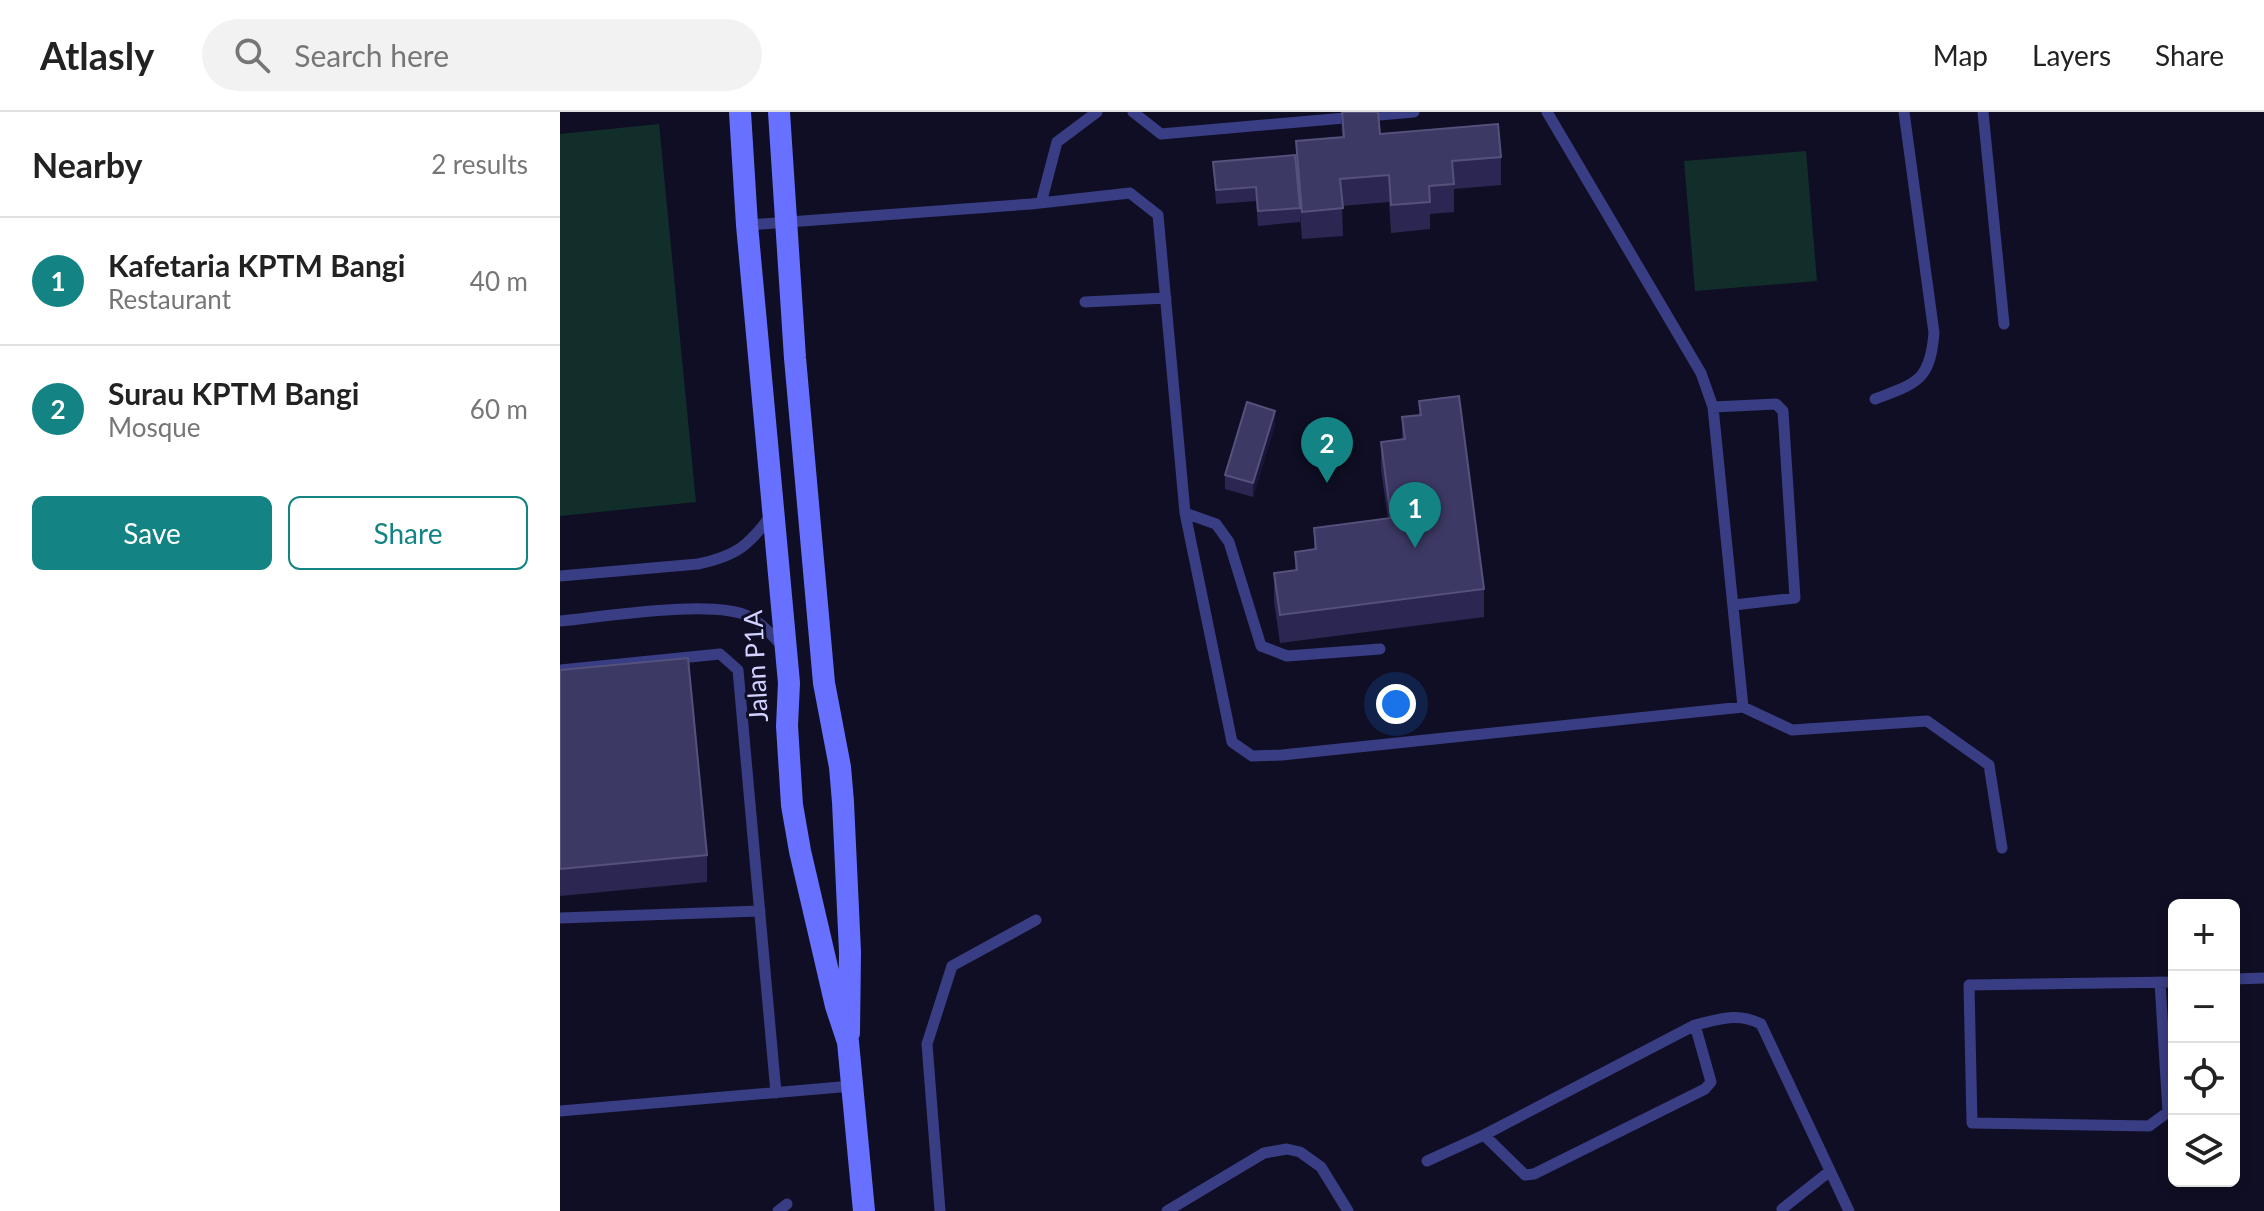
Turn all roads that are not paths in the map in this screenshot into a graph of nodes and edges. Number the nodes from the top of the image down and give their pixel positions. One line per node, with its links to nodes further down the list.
1 (740, 112): 11 (main road, Jalan P1A)
2 (779, 112): 10 (main road)
3 (1097, 112): 9 (lane)
4 (1133, 112): 5 (lane)
5 (1414, 112)
6 (1547, 112): 16 (lane)
7 (1904, 112): 15 (lane)
8 (1983, 112): 14 (lane)
9 (1041, 203): 10 (lane); 12 (lane)
10 (786, 223): 11 (lane); 35 (main road)
11 (747, 225): 18 (main road, Jalan P1A)
12 (1166, 298): 13 (lane); 17 (lane)
13 (1085, 302)
14 (2004, 324)
15 (1875, 399)
16 (1713, 407): 20 (lane); 20 (lane)
17 (1185, 513): 23 (lane); 25 (lane)
18 (772, 514): 19 (lane); 22 (main road, Jalan P1A)
19 (560, 576)
20 (1734, 605): 25 (lane)
21 (560, 621): 22 (lane)
22 (785, 649): 35 (main road, Jalan P1A)
23 (1380, 649)
24 (560, 670): 27 (lane)
25 (1743, 707): 26 (lane)
26 (2002, 848)
27 (760, 911): 28 (lane); 37 (lane)
28 (560, 918)
29 (1036, 920): 43 (lane)
30 (2264, 978): 31 (lane)
31 (2240, 979)
32 (2160, 982): 32 (lane); 33 (lane)
33 (2168, 982)
34 (1695, 1025): 39 (lane); 39 (lane); 41 (lane)
35 (848, 1042): 36 (main road, Jalan P1A)
36 (852, 1086): 37 (lane); 42 (main road, Jalan P1A)
37 (776, 1093): 38 (lane)
38 (560, 1111)
39 (1484, 1135): 40 (lane)
40 (1427, 1161)
41 (1830, 1171): 46 (lane); 47 (lane)
42 (864, 1211)
43 (940, 1211)
44 (1167, 1211): 45 (lane)
45 (1348, 1211)
46 (1783, 1211)
47 (1849, 1211)

